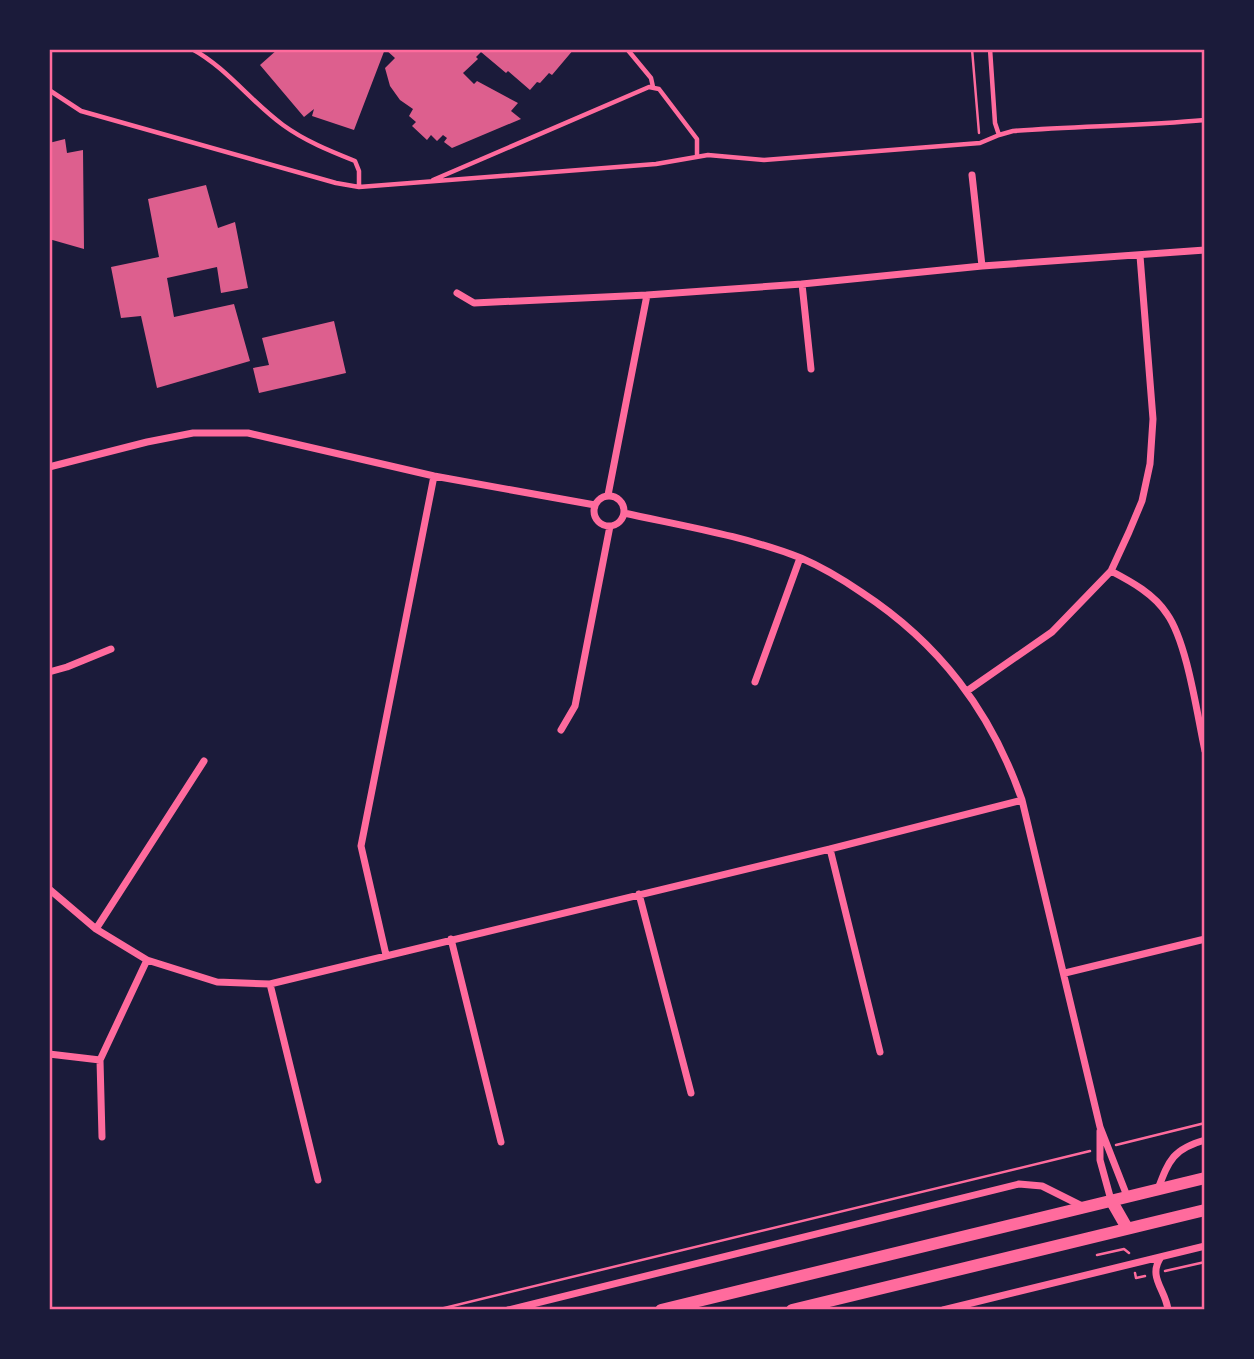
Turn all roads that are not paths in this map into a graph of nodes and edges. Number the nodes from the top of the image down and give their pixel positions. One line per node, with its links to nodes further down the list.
1 (192, 49): 11 (lane)
2 (627, 49): 4 (lane)
3 (990, 49): 7 (lane)
4 (653, 87): 8 (lane); 10 (lane)
5 (49, 90): 11 (lane)
6 (1205, 120): 7 (lane)
7 (999, 135): 8 (lane)
8 (697, 156): 10 (lane)
9 (972, 175): 14 (street)
10 (428, 182): 11 (lane)
11 (359, 187)
12 (1205, 250): 13 (street)
13 (1140, 256): 14 (street); 26 (street)
14 (982, 266): 15 (street)
15 (802, 284): 17 (street); 18 (street)
16 (457, 293): 17 (street)
17 (647, 295): 21 (street)
18 (811, 369)
19 (50, 464): 20 (street)
20 (434, 476): 22 (street); 41 (street)
21 (608, 495): 22 (street); 23 (street)
22 (595, 505): 24 (street)
23 (624, 513): 24 (street); 25 (street)
24 (610, 526): 31 (street)
25 (800, 558): 29 (street); 30 (street)
26 (1111, 570): 30 (street); 32 (street)
27 (111, 649): 28 (street)
28 (49, 672)
29 (755, 682)
30 (967, 691): 34 (street)
31 (561, 730)
32 (1205, 751)
33 (204, 761): 38 (street)
34 (1022, 800): 35 (street); 43 (street)
35 (830, 849): 37 (street); 45 (street)
36 (49, 889): 38 (street)
37 (639, 894): 39 (street); 48 (street)
38 (96, 929): 42 (street)
39 (451, 939): 41 (street); 51 (street)
40 (1205, 939): 43 (street)
41 (386, 955): 44 (street)
42 (146, 960): 44 (street); 47 (street)
43 (1065, 973): 52 (street)
44 (270, 984): 54 (street)
45 (880, 1052)
46 (49, 1054): 47 (street)
47 (100, 1060): 49 (street)
48 (691, 1093)
49 (102, 1137)
50 (1205, 1140): 55 (street)
51 (501, 1142)
52 (1104, 1147): 56 (street); 57 (street)
53 (1205, 1178): 55 (main road)
54 (318, 1180)
55 (1158, 1189): 56 (main road)
56 (1127, 1196): 57 (main road); 60 (main road)
57 (1111, 1200): 58 (main road); 60 (main road)
58 (1084, 1207): 64 (street); 65 (main road)
59 (1205, 1210): 60 (main road)
60 (1127, 1228): 66 (main road)
61 (1205, 1247): 62 (street)
62 (1161, 1257): 63 (street); 67 (street)
63 (1167, 1308)
64 (508, 1310)
65 (661, 1310)
66 (792, 1310)
67 (943, 1310)

